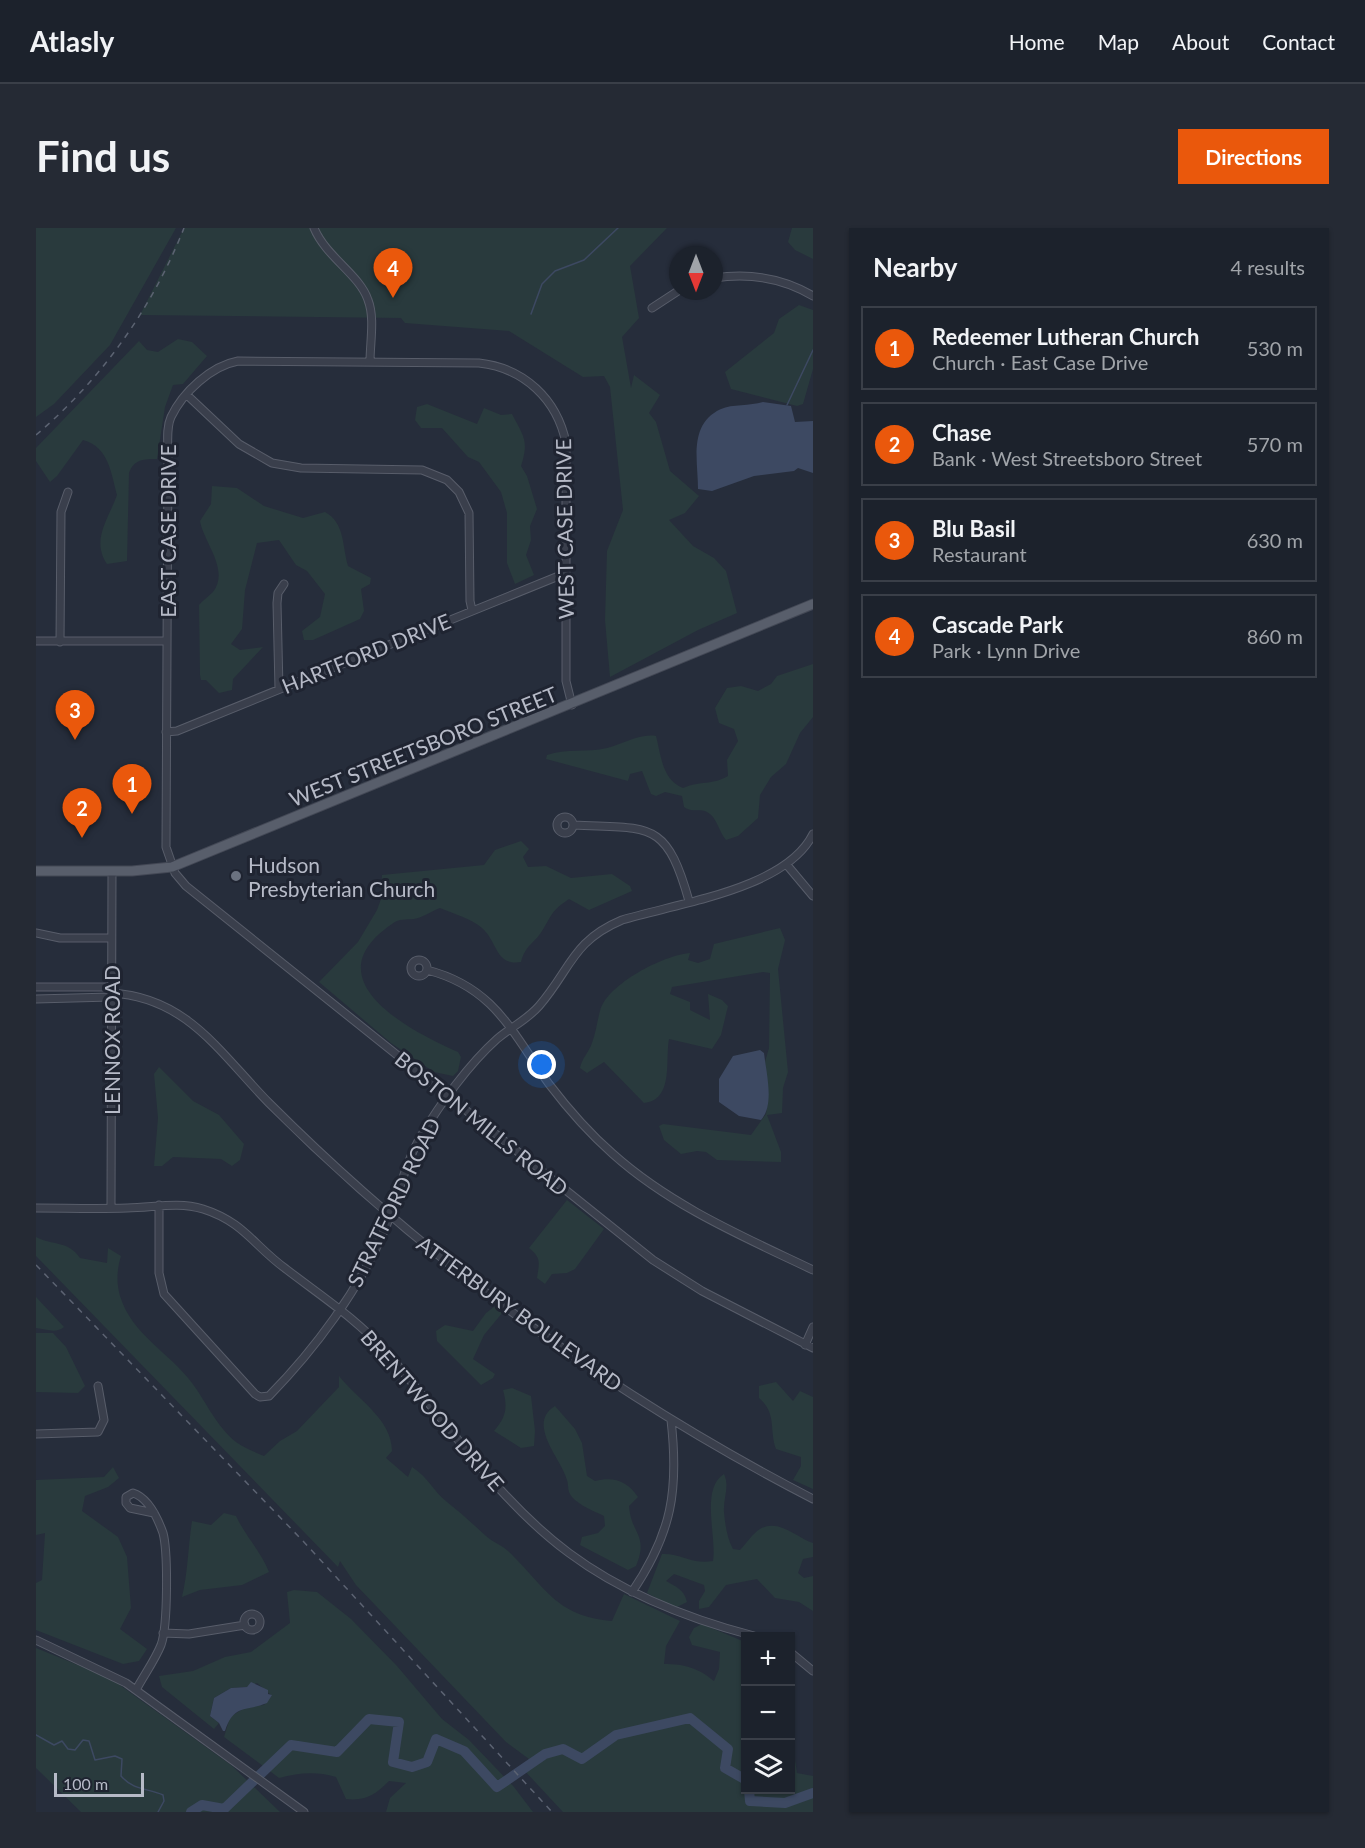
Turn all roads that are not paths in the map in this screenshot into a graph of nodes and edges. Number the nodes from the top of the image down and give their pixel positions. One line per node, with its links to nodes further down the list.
1 (314, 228): 6 (street)
2 (723, 278): 3 (street)
3 (813, 296)
4 (669, 297): 5 (street)
5 (652, 308)
6 (370, 362): 7 (street, EAST CASE DRIVE); 9 (street, WEST CASE DRIVE)
7 (187, 395): 12 (street); 14 (street, EAST CASE DRIVE)
8 (68, 492): 15 (street)
9 (566, 573): 12 (street, HARTFORD DRIVE); 17 (street, WEST CASE DRIVE)
10 (284, 584): 16 (street)
11 (813, 604): 17 (main road, WEST STREETSBORO STREET)
12 (472, 610): 16 (street, HARTFORD DRIVE)
13 (36, 641): 15 (street)
14 (167, 641): 15 (street); 18 (street, EAST CASE DRIVE)
15 (60, 642)
16 (279, 689): 18 (street, HARTFORD DRIVE)
17 (572, 705): 22 (main road, WEST STREETSBORO STREET)
18 (166, 732): 22 (street, EAST CASE DRIVE)
19 (574, 825): 26 (street)
20 (813, 834): 21 (street)
21 (787, 865): 25 (street); 26 (street, STRATFORD ROAD)
22 (172, 867): 24 (main road, WEST STREETSBORO STREET); 34 (street, BOSTON MILLS ROAD)
23 (36, 871): 24 (main road, WEST STREETSBORO STREET)
24 (112, 871): 28 (street, LENNOX ROAD)
25 (813, 896)
26 (689, 901): 33 (street, STRATFORD ROAD)
27 (36, 933): 28 (street)
28 (111, 938): 31 (street, LENNOX ROAD)
29 (427, 970): 33 (street)
30 (36, 987): 31 (street, ATTERBURY BOULEVARD)
31 (111, 993): 32 (street, ATTERBURY BOULEVARD); 37 (street, LENNOX ROAD); 38 (street, ATTERBURY BOULEVARD)
32 (36, 999)
33 (512, 1029): 34 (street, STRATFORD ROAD); 39 (street)
34 (448, 1095): 38 (street, STRATFORD ROAD); 42 (street, BOSTON MILLS ROAD)
35 (159, 1205): 37 (street, BRENTWOOD DRIVE); 40 (street, BRENTWOOD DRIVE); 40 (street, STRATFORD ROAD)
36 (36, 1208): 37 (street, BRENTWOOD DRIVE)
37 (111, 1208)
38 (389, 1215): 40 (street, STRATFORD ROAD); 45 (street, ATTERBURY BOULEVARD)
39 (813, 1270)
40 (340, 1307): 49 (street, BRENTWOOD DRIVE)
41 (813, 1327): 42 (street)
42 (805, 1344): 43 (street, BOSTON MILLS ROAD)
43 (813, 1348)
44 (98, 1386): 46 (street)
45 (670, 1420): 47 (street, ATTERBURY BOULEVARD); 49 (street)
46 (36, 1434)
47 (813, 1499)
48 (153, 1513): 52 (street)
49 (632, 1592): 51 (street, BRENTWOOD DRIVE)
50 (245, 1625): 52 (street)
51 (741, 1632)
52 (163, 1633): 56 (street)
53 (36, 1640): 56 (street)
54 (795, 1656): 55 (street)
55 (813, 1671)
56 (136, 1690): 57 (street)
57 (304, 1812)

